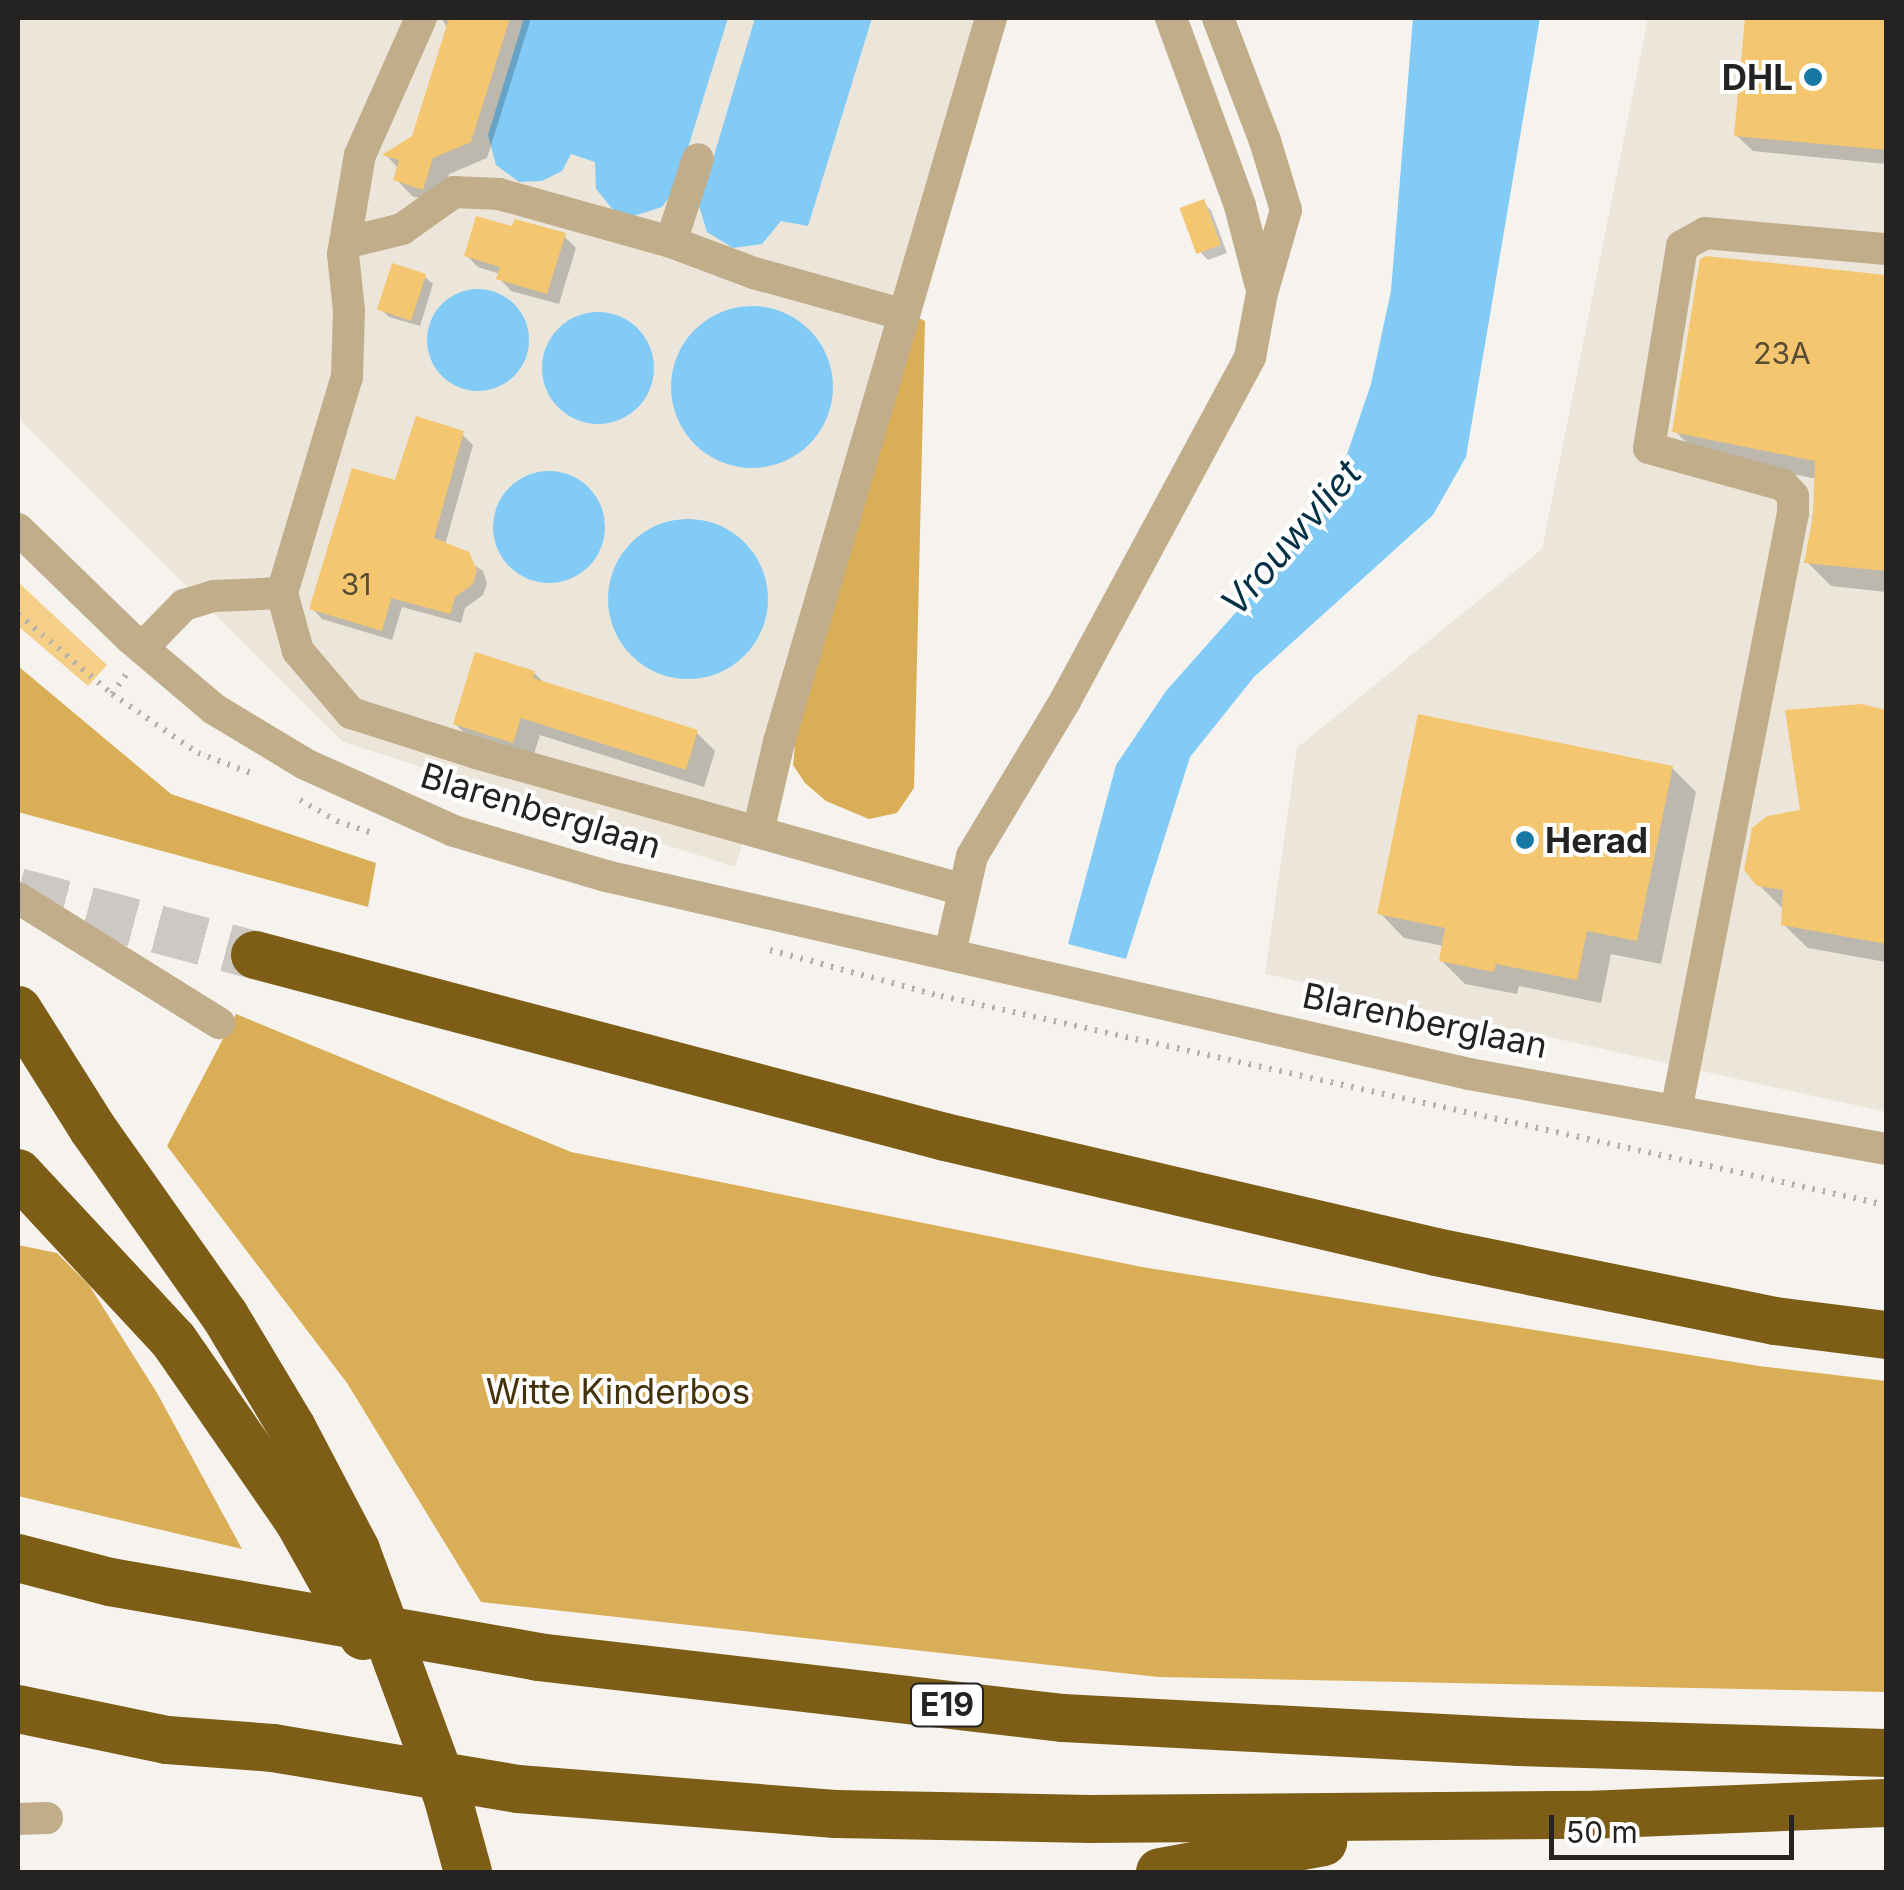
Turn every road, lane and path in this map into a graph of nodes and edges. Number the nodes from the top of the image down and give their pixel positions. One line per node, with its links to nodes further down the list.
1 (421, 18): 7 (street)
2 (991, 18): 10 (street)
3 (1171, 18): 9 (street)
4 (1218, 18): 9 (street)
5 (698, 159): 6 (street)
6 (671, 242): 7 (street); 10 (street)
7 (345, 243): 12 (street)
8 (1886, 249): 22 (street)
9 (1262, 292): 16 (street)
10 (904, 315): 15 (street)
11 (18, 529): 14 (street, Blarenberglaan)
12 (282, 593): 14 (street); 15 (street)
13 (18, 614): 14 (path)
14 (135, 659): 18 (street, Blarenberglaan)
15 (758, 832): 16 (street)
16 (964, 890): 18 (street)
17 (18, 898): 21 (street)
18 (950, 953): 22 (street, Blarenberglaan)
19 (255, 955): 25 (highway)
20 (18, 1010): 29 (highway, bridge)
21 (218, 1024)
22 (1676, 1111): 23 (street, Blarenberglaan)
23 (1886, 1149)
24 (18, 1173): 29 (highway, bridge)
25 (1886, 1335)
26 (18, 1558): 28 (highway, E19)
27 (18, 1708): 30 (highway)
28 (1886, 1752)
29 (448, 1799): 32 (highway)
30 (1886, 1803)
31 (1886, 1827): 33 (highway)
32 (468, 1872)
33 (1160, 1872)

